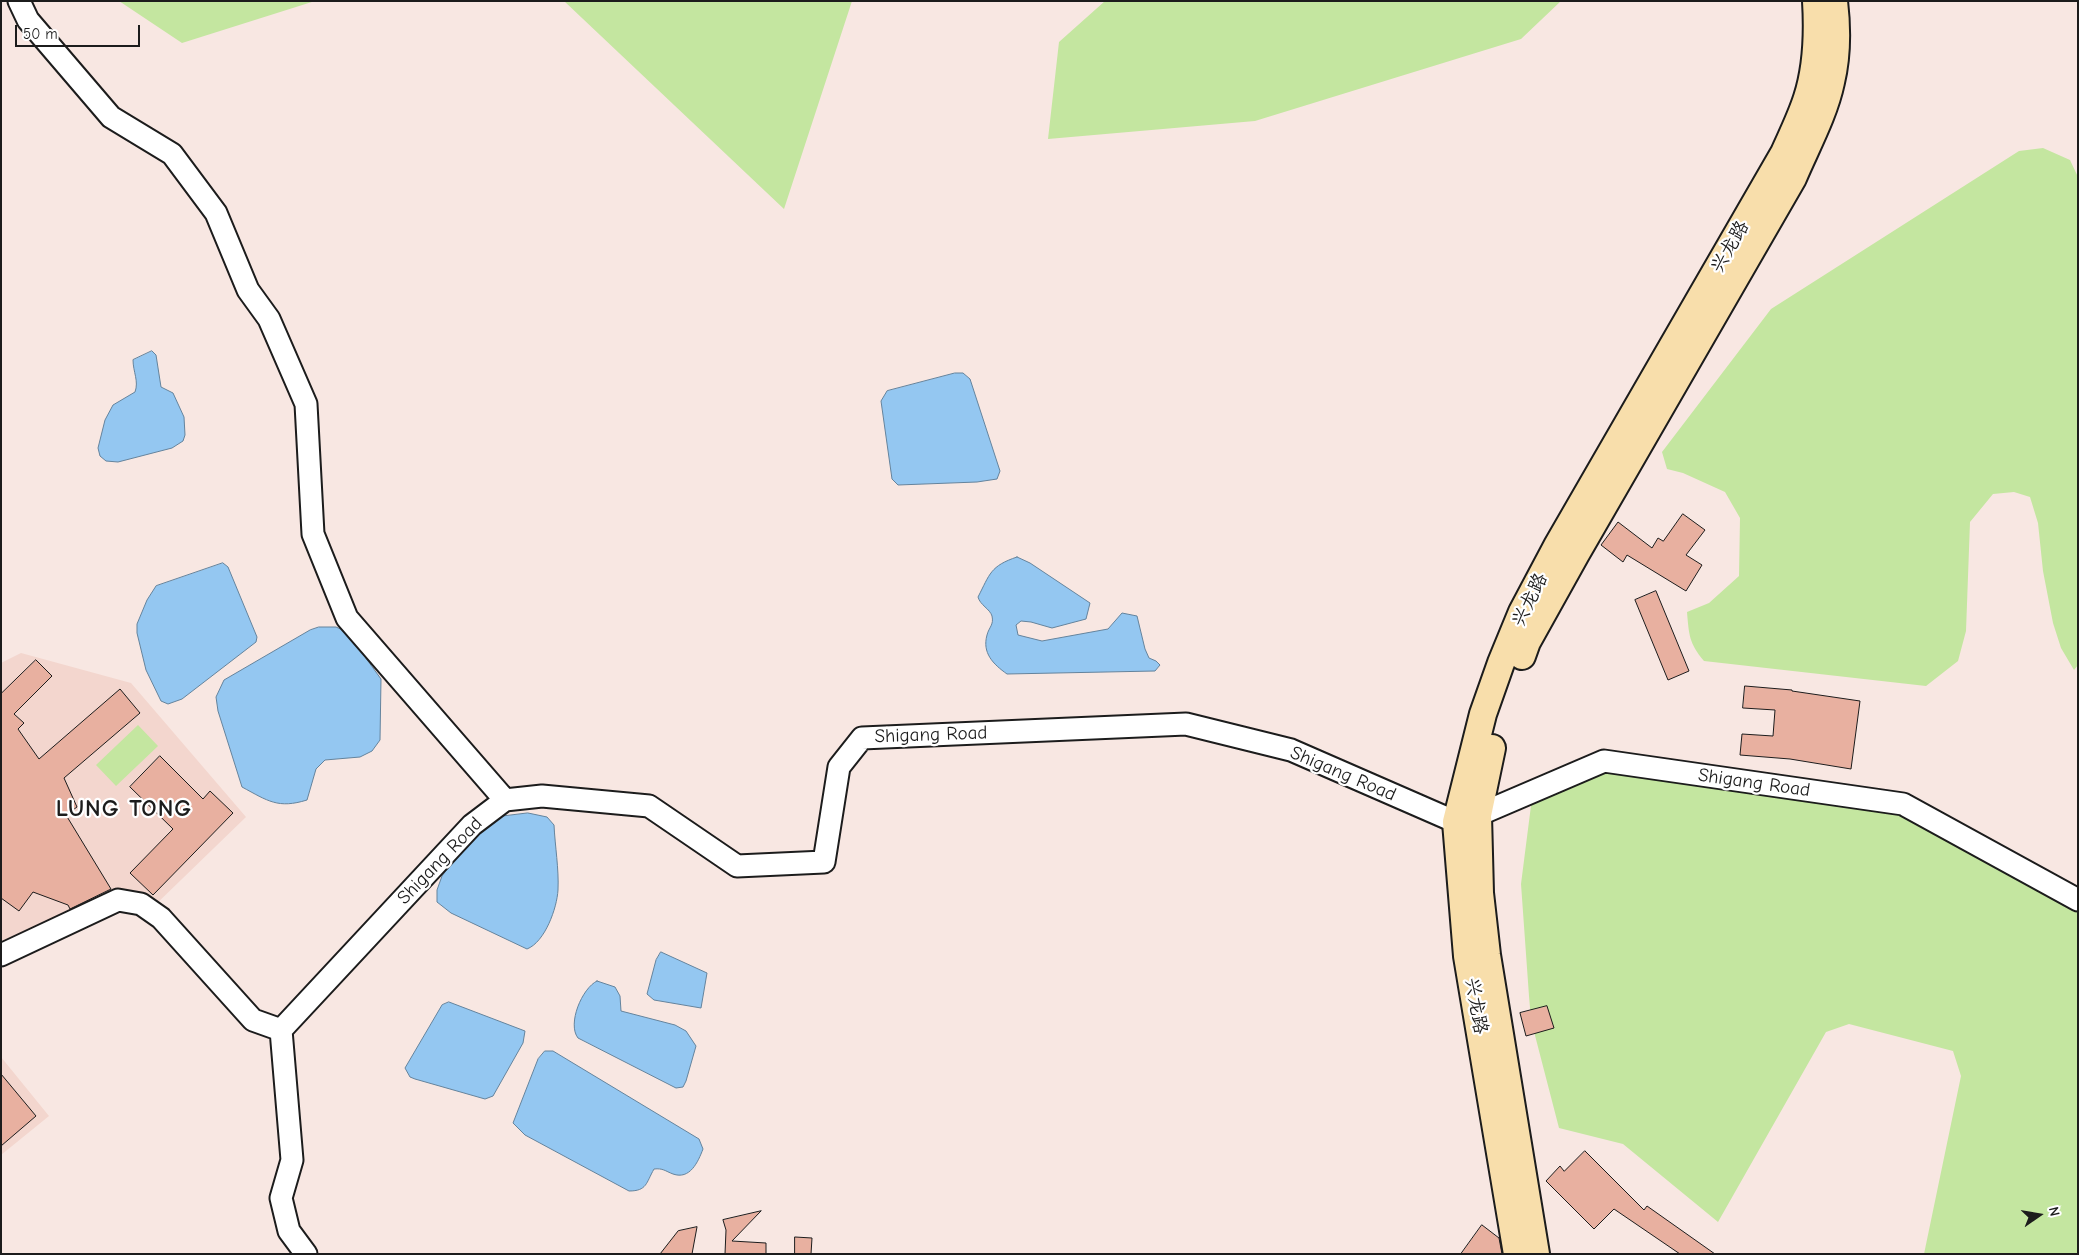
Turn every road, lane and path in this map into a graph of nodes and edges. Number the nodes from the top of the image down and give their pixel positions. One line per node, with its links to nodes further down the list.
1 (19, 1): 4 (street)
2 (1816, 1): 5 (main road, 兴龙路)
3 (1834, 1): 5 (main road, 兴龙路)
4 (505, 800): 5 (street, Shigang Road); 8 (street, Shigang Road)
5 (1467, 818): 6 (street, Shigang Road); 10 (main road, 兴龙路); 11 (main road, 兴龙路)
6 (2078, 900)
7 (1, 955): 8 (street)
8 (281, 1030): 9 (street)
9 (306, 1254)
10 (1517, 1254)
11 (1536, 1254)

